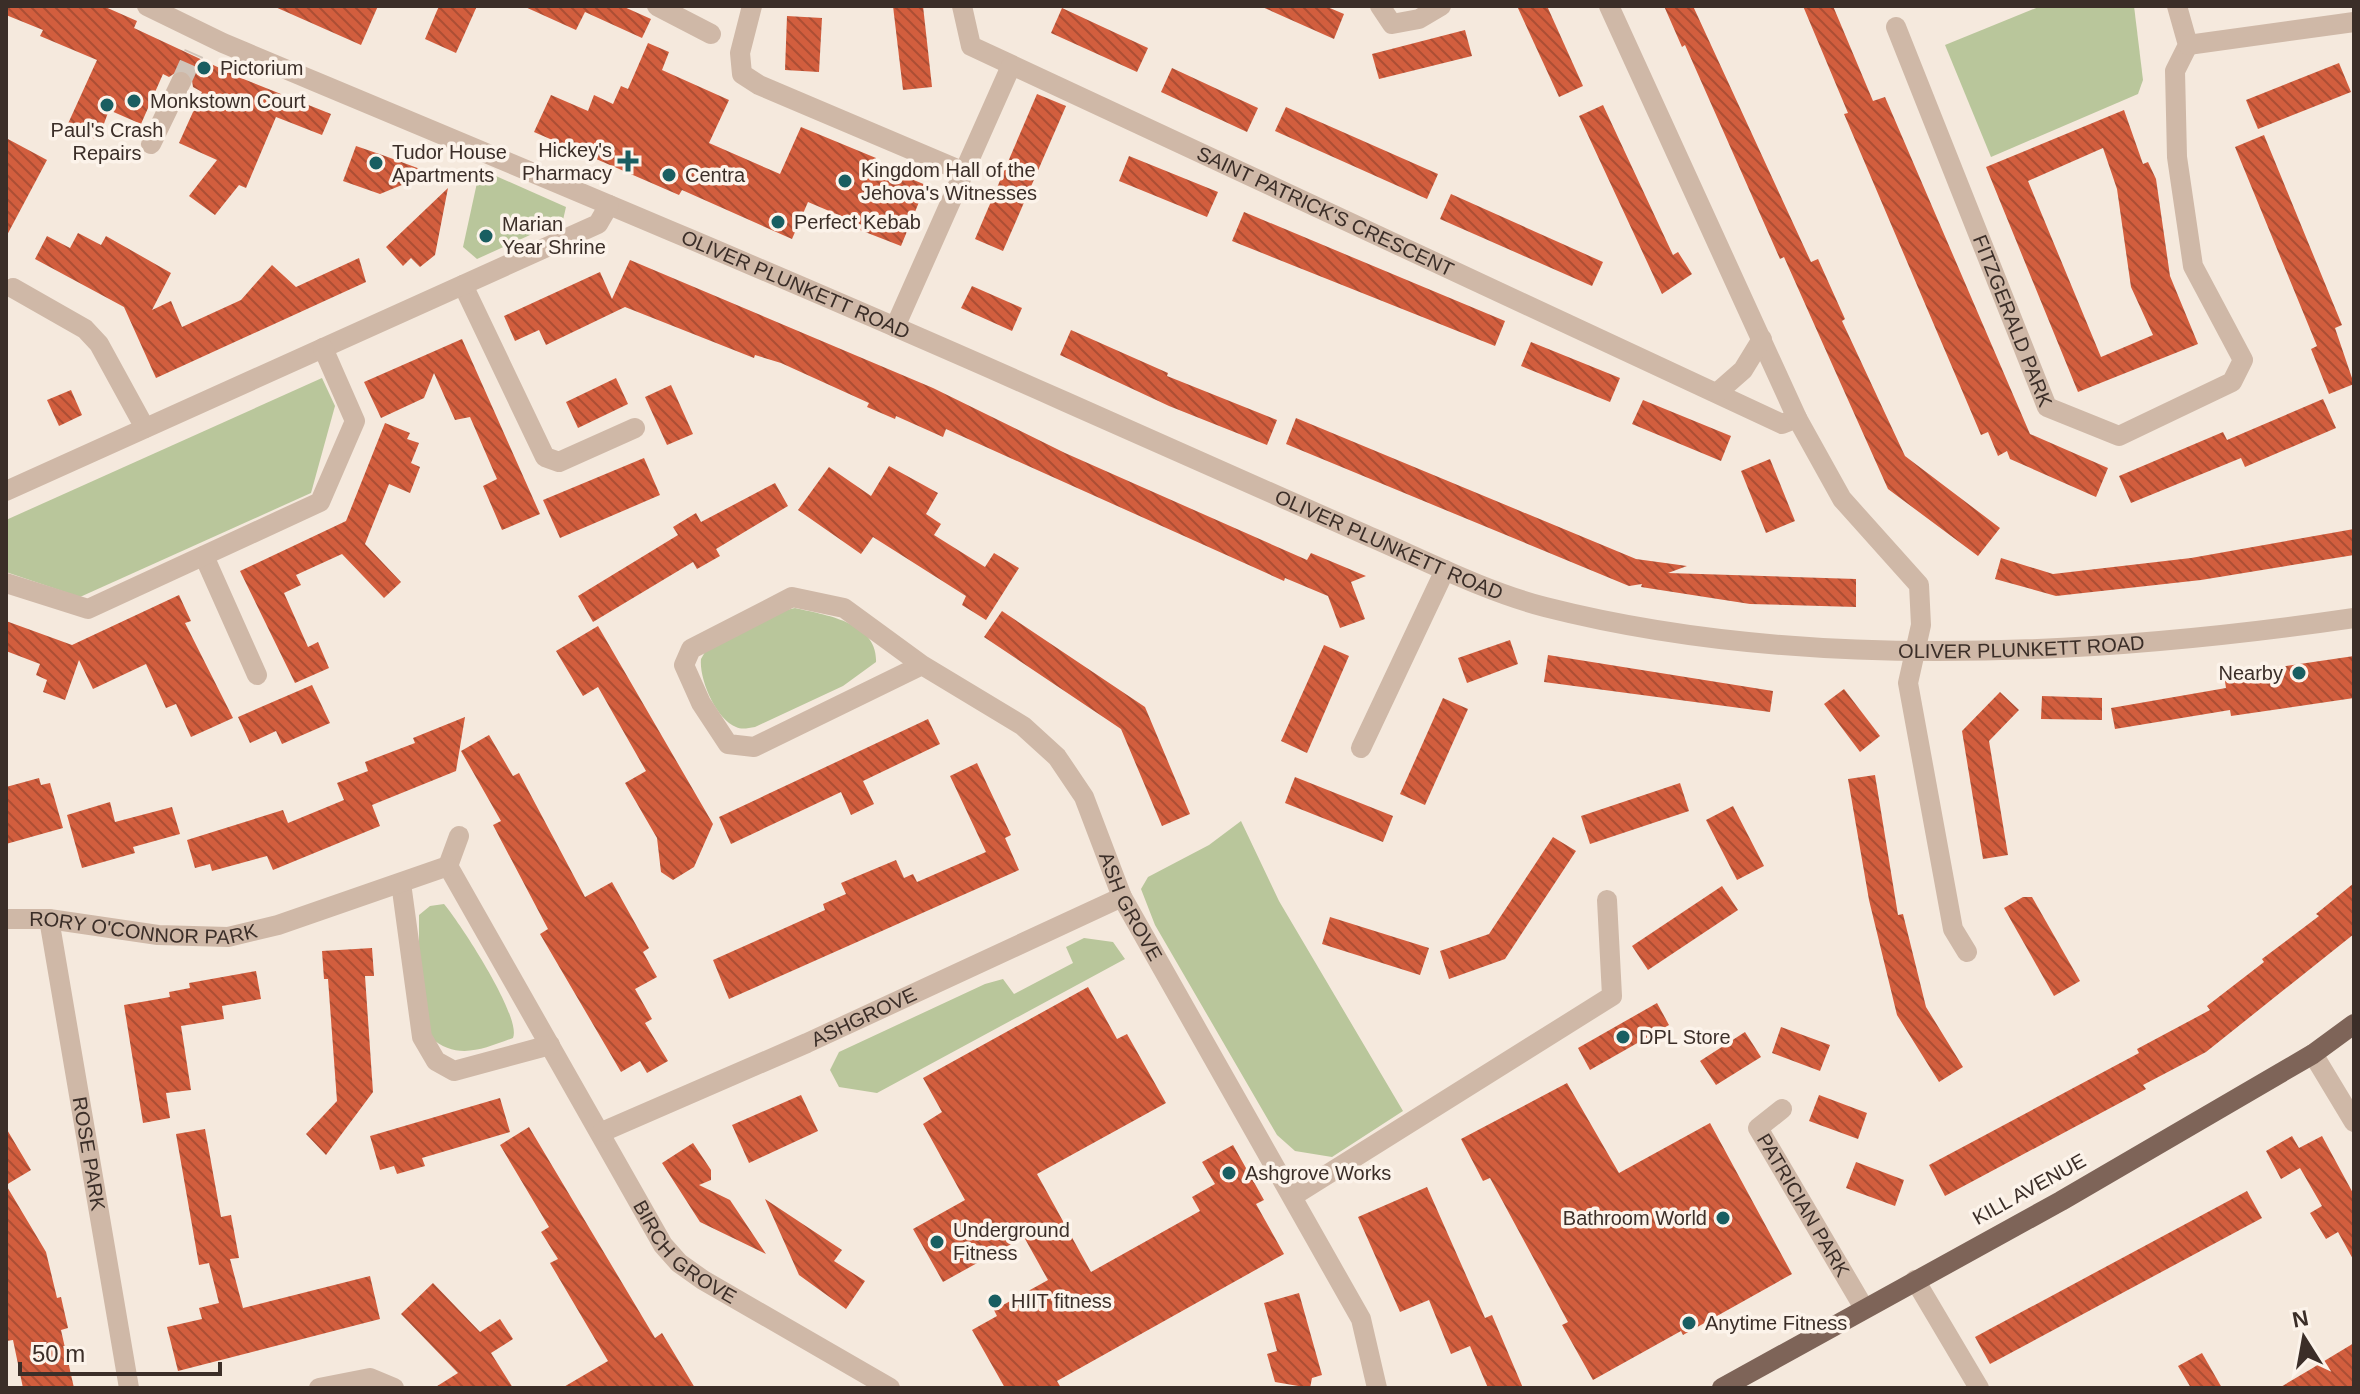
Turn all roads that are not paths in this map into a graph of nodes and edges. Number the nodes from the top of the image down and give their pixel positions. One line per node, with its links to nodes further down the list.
1 (147, 6): 11 (street, OLIVER PLUNKETT ROAD)
2 (657, 6): 12 (street)
3 (752, 6): 18 (street)
4 (962, 6): 15 (street, SAINT PATRICK'S CRESCENT)
5 (1380, 6): 6 (street)
6 (1441, 6)
7 (1609, 6): 23 (street)
8 (2177, 6): 13 (street)
9 (2354, 22): 13 (street)
10 (1896, 27): 13 (street, FITZGERALD PARK)
11 (203, 33): 14 (street); 19 (street, OLIVER PLUNKETT ROAD)
12 (711, 34)
13 (2188, 45)
14 (194, 53)
15 (1011, 66): 18 (street); 25 (street, SAINT PATRICK'S CRESCENT)
16 (181, 82): 17 (street)
17 (151, 144)
18 (964, 172): 22 (street)
19 (609, 205): 20 (street); 22 (street, OLIVER PLUNKETT ROAD)
20 (463, 285): 24 (street); 28 (street)
21 (13, 288): 27 (street)
22 (895, 327): 31 (street, OLIVER PLUNKETT ROAD)
23 (1762, 339): 25 (street); 26 (street)
24 (323, 348): 27 (street); 30 (street)
25 (1718, 392): 26 (street, SAINT PATRICK'S CRESCENT)
26 (1797, 418): 34 (street)
27 (145, 428): 29 (street)
28 (635, 428)
29 (6, 491)
30 (204, 556): 32 (street); 36 (street)
31 (1445, 570): 34 (street, OLIVER PLUNKETT ROAD); 37 (street)
32 (6, 583)
33 (2354, 618): 34 (street, OLIVER PLUNKETT ROAD)
34 (1915, 650): 45 (street)
35 (922, 665): 35 (street, ASH GROVE); 41 (street, ASH GROVE)
36 (257, 675)
37 (1361, 748)
38 (459, 836): 39 (street)
39 (448, 866): 40 (street); 47 (street, BIRCH GROVE)
40 (401, 883): 44 (street, RORY O'CONNOR PARK); 47 (street)
41 (1122, 897): 51 (street, ASHGROVE); 52 (street, ASH GROVE)
42 (1607, 900): 52 (street)
43 (6, 919): 44 (street, RORY O'CONNOR PARK)
44 (49, 919): 55 (street, ROSE PARK)
45 (1967, 952)
46 (2354, 1024): 48 (main road, KILL AVENUE)
47 (550, 1045): 51 (street, BIRCH GROVE)
48 (2313, 1054): 50 (street); 53 (main road, KILL AVENUE)
49 (1782, 1109): 54 (street, PATRICIAN PARK)
50 (2354, 1122)
51 (602, 1132): 58 (street, BIRCH GROVE)
52 (1293, 1196): 59 (street, ASH GROVE)
53 (1915, 1280): 54 (main road, KILL AVENUE); 61 (street)
54 (1864, 1308): 60 (main road, KILL AVENUE)
55 (129, 1388)
56 (319, 1388): 57 (street)
57 (394, 1388)
58 (890, 1388)
59 (1377, 1388)
60 (1722, 1388)
61 (1979, 1388)

